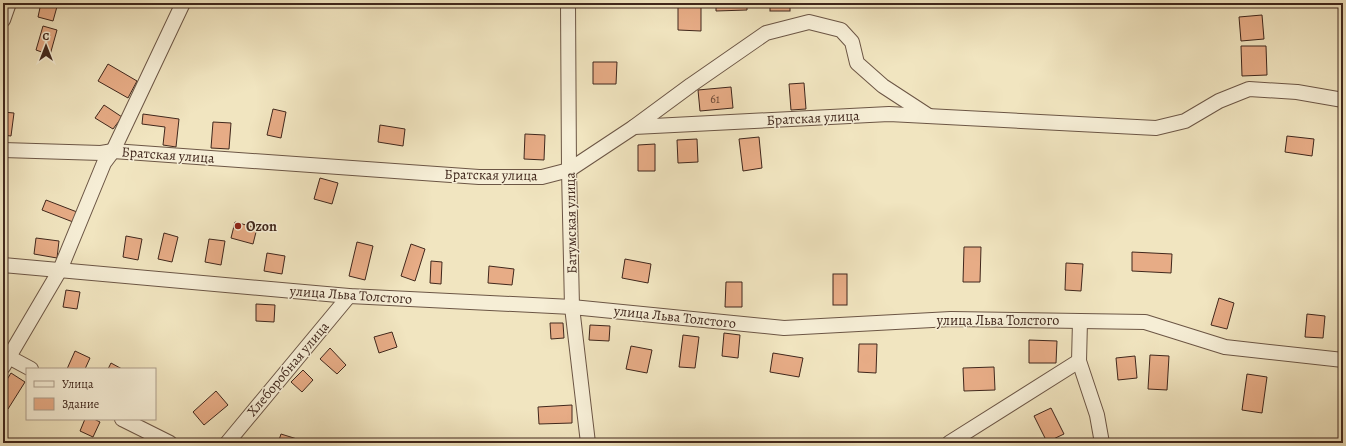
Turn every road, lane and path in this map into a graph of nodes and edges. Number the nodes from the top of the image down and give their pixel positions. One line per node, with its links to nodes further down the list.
1 (9, 3): 4 (street)
2 (183, 3): 9 (street)
3 (568, 3): 10 (street, Батумская улица)
4 (3, 20)
5 (1343, 100): 6 (street, Братская улица)
6 (930, 117): 7 (street, Братская улица); 7 (street)
7 (634, 128): 10 (street, Братская улица)
8 (3, 150): 9 (street, Братская улица)
9 (113, 151): 10 (street, Братская улица); 12 (street)
10 (569, 170): 14 (street, Батумская улица)
11 (3, 265): 12 (street, улица Льва Толстого)
12 (60, 270): 13 (street, улица Льва Толстого); 16 (street)
13 (349, 296): 14 (street, улица Льва Толстого); 22 (street, Хлеборобная улица)
14 (572, 307): 15 (street, улица Льва Толстого); 23 (street, Батумская улица)
15 (1080, 321): 17 (street, улица Льва Толстого); 18 (street)
16 (5, 359): 19 (street)
17 (1343, 360)
18 (1079, 361): 24 (street); 25 (street)
19 (28, 368)
20 (124, 420): 21 (street)
21 (170, 443)
22 (227, 443)
23 (588, 443)
24 (949, 443)
25 (1102, 443)

